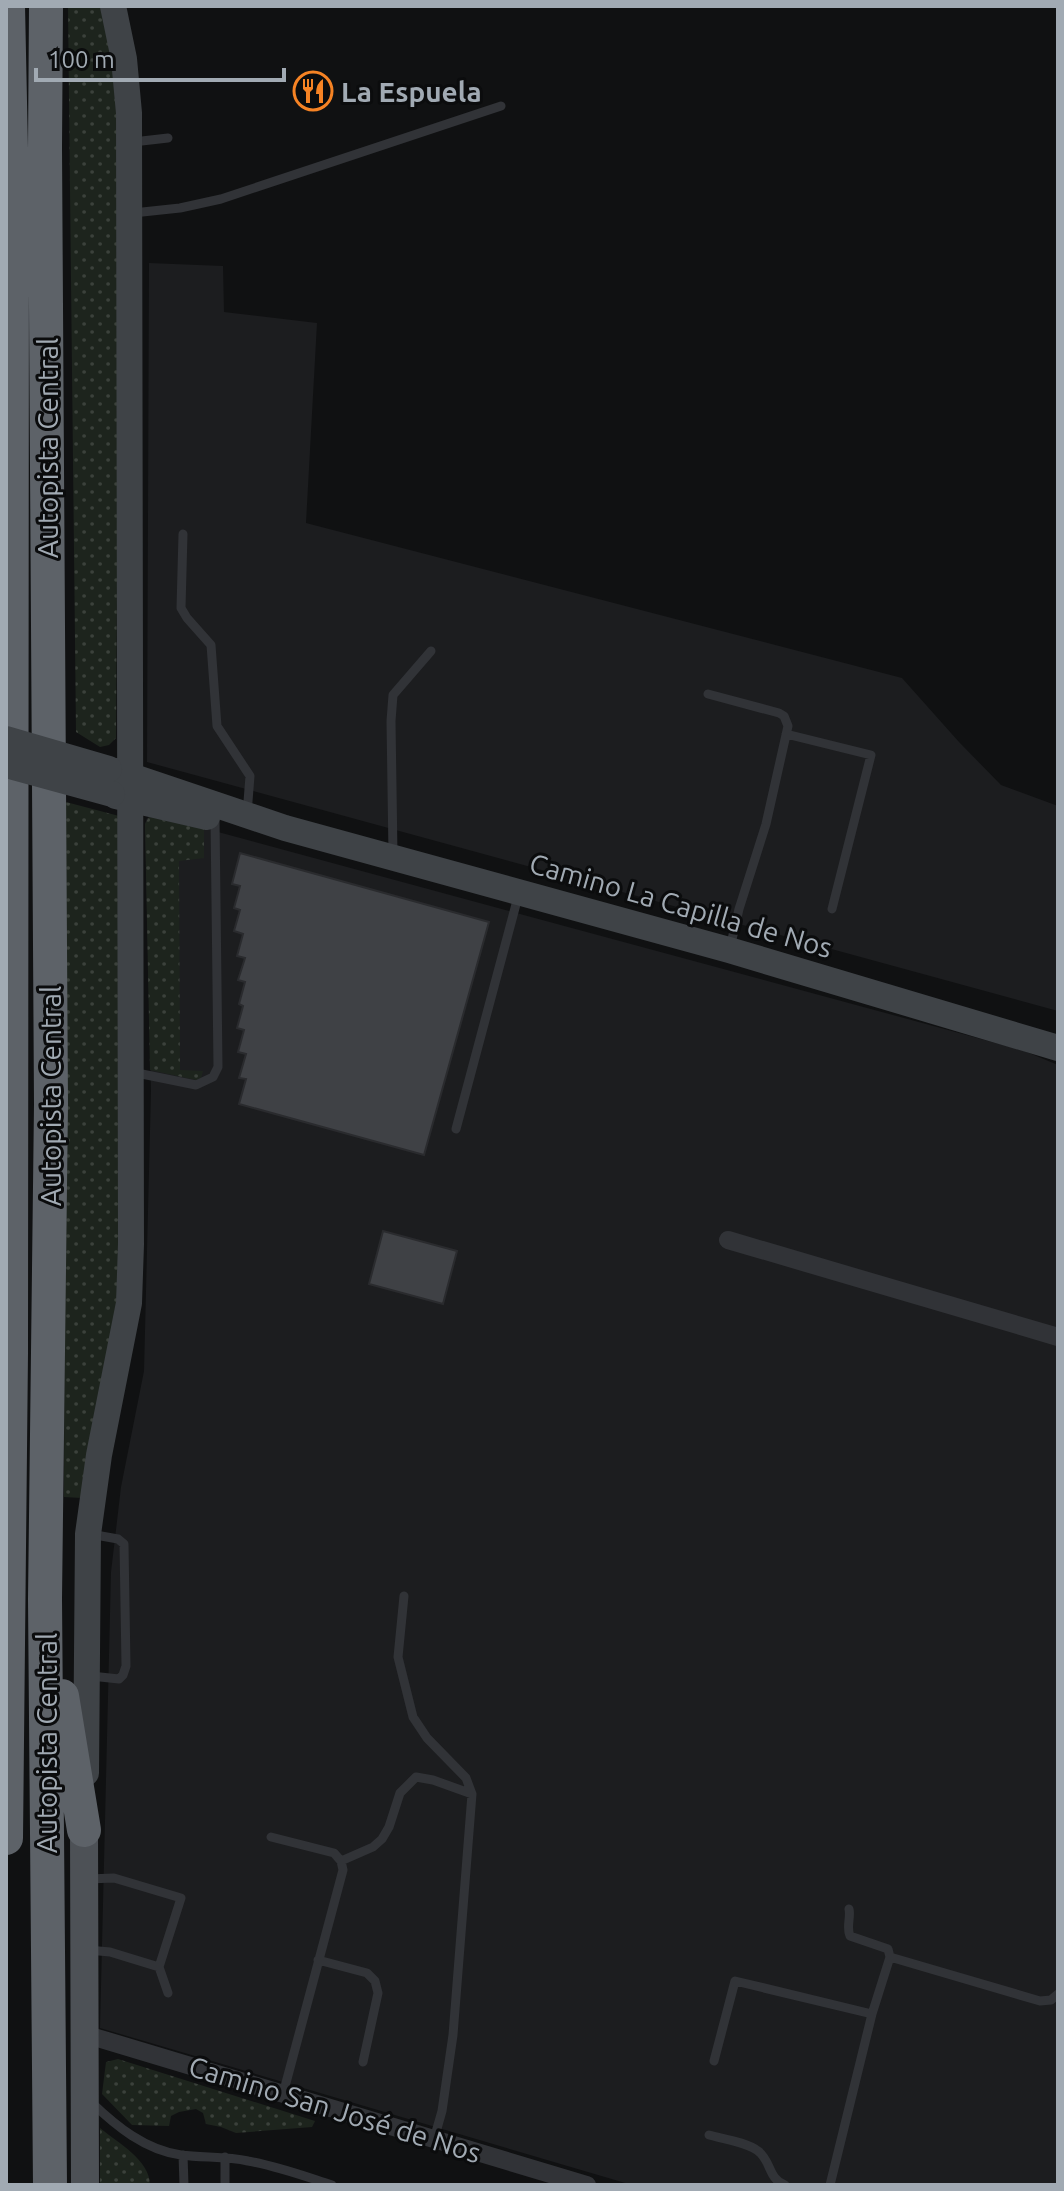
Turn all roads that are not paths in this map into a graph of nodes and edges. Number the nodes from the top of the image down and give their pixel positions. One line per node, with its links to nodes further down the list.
1 (8, 6): 34 (highway, Autopista Central)
2 (46, 6): 29 (highway, Autopista Central)
3 (113, 6): 6 (main road)
4 (501, 106): 7 (lane)
5 (168, 138): 6 (lane)
6 (130, 142): 7 (main road)
7 (130, 213): 14 (main road)
8 (183, 534): 15 (lane)
9 (431, 651): 18 (lane)
10 (708, 694): 11 (lane)
11 (786, 734): 20 (lane); 21 (lane)
12 (6, 739): 14 (main road, bridge)
13 (6, 765): 14 (main road, bridge)
14 (121, 785): 15 (main road, Camino La Capilla de Nos); 16 (main road, Camino La Capilla de Nos); 23 (main road)
15 (247, 814): 17 (main road, Camino La Capilla de Nos)
16 (215, 819): 17 (main road, Camino La Capilla de Nos); 23 (lane)
17 (285, 828): 18 (main road, Camino La Capilla de Nos)
18 (394, 857): 19 (main road, Camino La Capilla de Nos)
19 (519, 892): 21 (main road, Camino La Capilla de Nos); 24 (lane)
20 (832, 909)
21 (729, 950): 22 (main road, Camino La Capilla de Nos)
22 (1058, 1048)
23 (132, 1072): 27 (main road)
24 (456, 1129)
25 (728, 1240): 26 (street)
26 (1058, 1337)
27 (88, 1534): 30 (main road); 30 (lane)
28 (404, 1596): 31 (lane)
29 (45, 1599): 32 (highway); 54 (highway, Autopista Central)
30 (87, 1676): 32 (main road)
31 (472, 1794): 35 (lane); 51 (lane)
32 (84, 1830): 36 (main road)
33 (271, 1837): 35 (lane)
34 (6, 1838)
35 (341, 1861): 40 (lane)
36 (84, 1880): 38 (main road); 41 (lane)
37 (849, 1909): 39 (lane)
38 (84, 1950): 41 (lane); 45 (main road)
39 (890, 1957): 43 (lane); 44 (lane)
40 (318, 1960): 47 (lane); 48 (lane)
41 (159, 1967): 42 (lane)
42 (168, 1993)
43 (1058, 1994)
44 (872, 2014): 46 (lane); 61 (lane)
45 (84, 2034): 48 (street, Camino San José de Nos); 49 (main road)
46 (714, 2061)
47 (363, 2062)
48 (283, 2094): 51 (street, Camino San José de Nos)
49 (85, 2096): 52 (lane); 55 (main road)
50 (709, 2135): 60 (lane)
51 (434, 2139): 59 (street, Camino San José de Nos)
52 (183, 2155): 53 (lane); 56 (lane)
53 (225, 2157): 57 (lane); 58 (lane)
54 (50, 2185)
55 (85, 2185)
56 (184, 2185)
57 (225, 2185)
58 (332, 2185)
59 (587, 2185)
60 (785, 2185)
61 (830, 2185)

